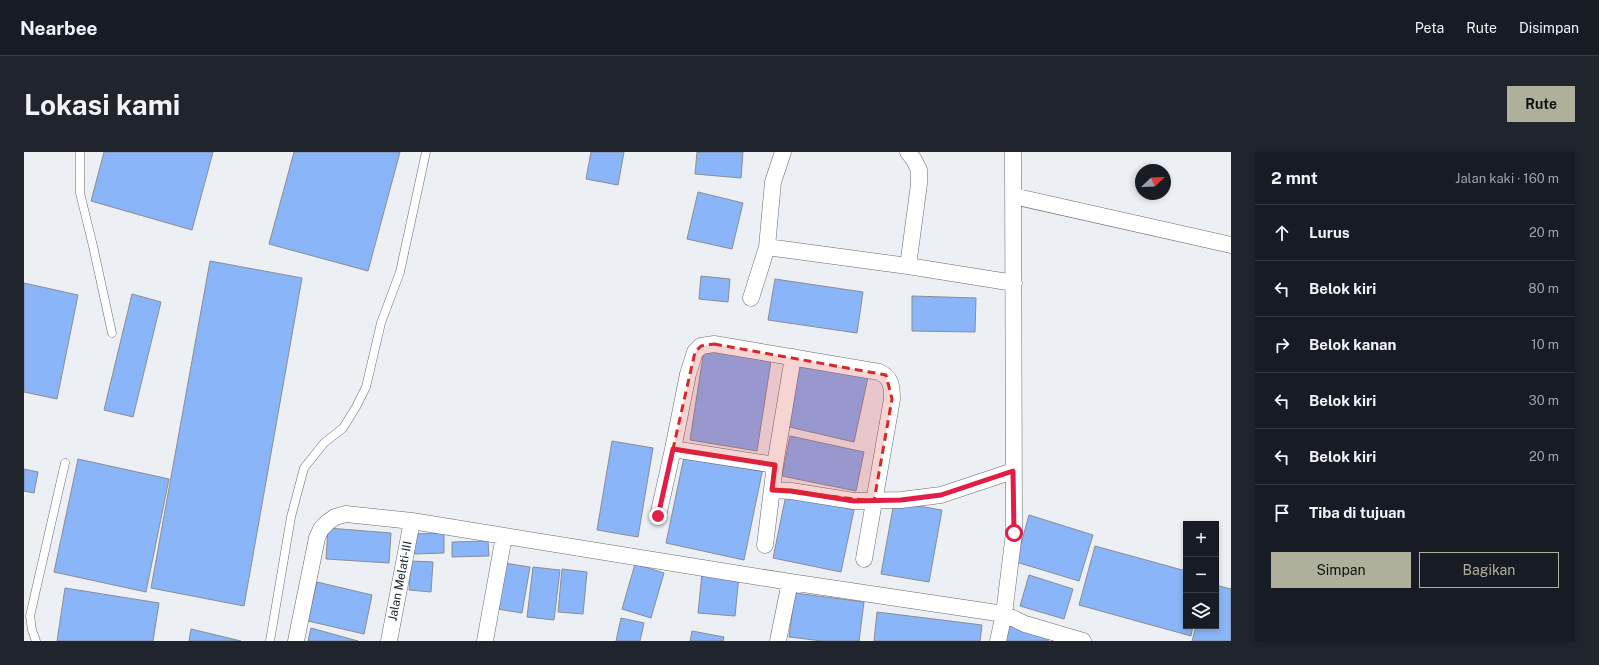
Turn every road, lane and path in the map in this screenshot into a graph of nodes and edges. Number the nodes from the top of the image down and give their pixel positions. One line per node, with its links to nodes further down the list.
1 (80, 152): 12 (lane)
2 (426, 152): 28 (lane)
3 (783, 152): 8 (street)
4 (908, 152): 9 (street)
5 (1013, 152): 6 (street)
6 (1013, 196): 7 (street); 10 (street)
7 (1231, 245)
8 (767, 247): 9 (street); 11 (street)
9 (908, 266): 10 (street)
10 (1014, 283): 17 (street)
11 (751, 298)
12 (112, 333)
13 (793, 357): 14 (street); 16 (street); 19 (street)
14 (673, 449): 16 (street); 20 (street)
15 (66, 463): 27 (lane)
16 (775, 465): 18 (street)
17 (1013, 471): 19 (street); 26 (street)
18 (772, 490): 19 (street); 23 (street)
19 (874, 501): 24 (street)
20 (658, 516)
21 (412, 521): 22 (street); 29 (street); 30 (street, Jalan Melati-III)
22 (504, 536): 25 (street); 31 (street)
23 (765, 545)
24 (864, 559)
25 (790, 582): 26 (street); 32 (street)
26 (1004, 614): 33 (street); 34 (street)
27 (36, 641)
28 (270, 641)
29 (296, 641)
30 (389, 641)
31 (485, 641)
32 (778, 641)
33 (998, 641)
34 (1083, 641)

